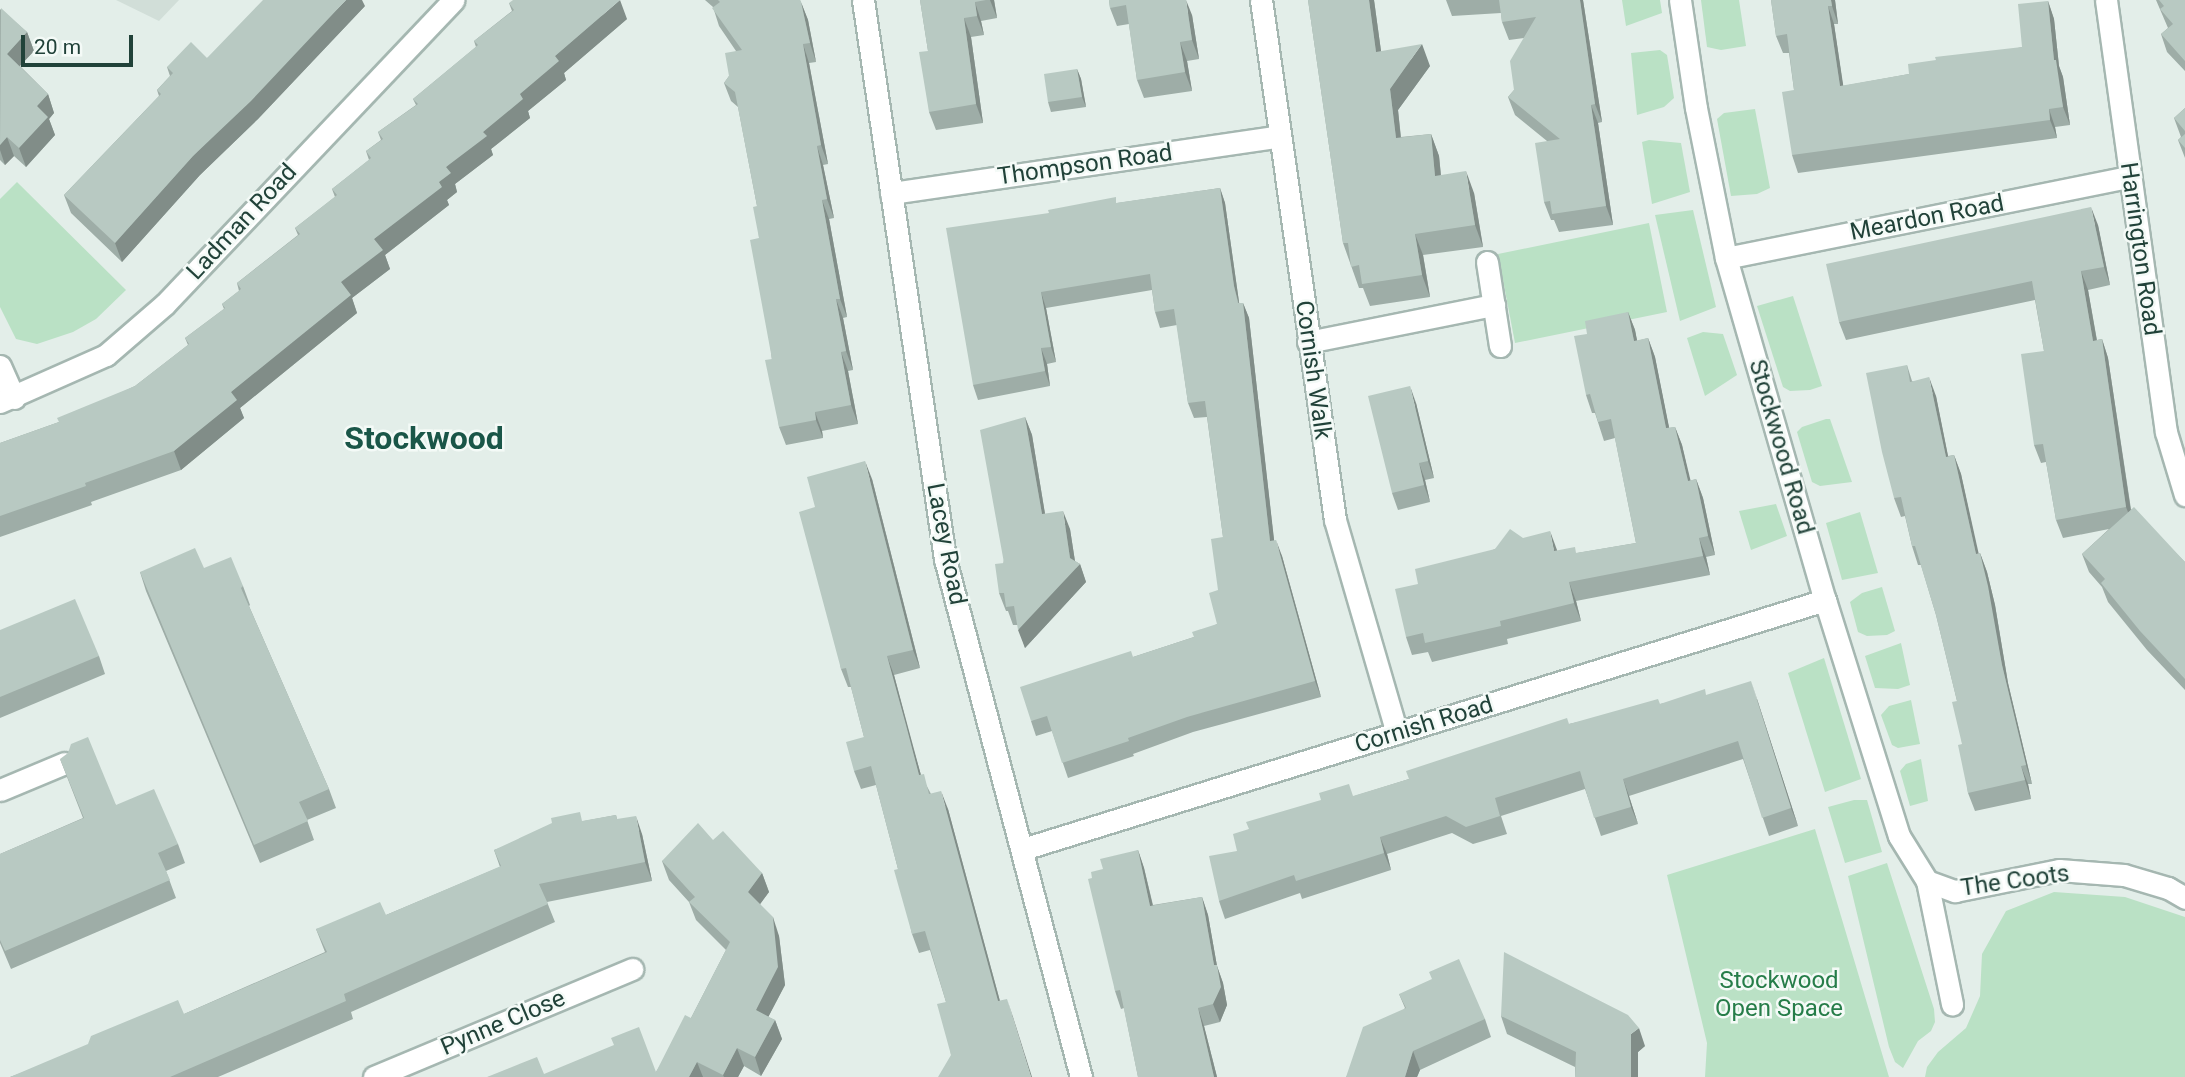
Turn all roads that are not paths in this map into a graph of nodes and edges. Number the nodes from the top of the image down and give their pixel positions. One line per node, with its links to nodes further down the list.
1 (453, 0): 15 (street, Ladman Road)
2 (863, 0): 8 (street, Lacey Road)
3 (1261, 0): 6 (street, Cornish Walk)
4 (1680, 0): 9 (street, Stockwood Road)
5 (2106, 0): 7 (street, Harrington Road)
6 (1280, 136): 8 (street, Thompson Road); 12 (street, Cornish Walk)
7 (2129, 177): 9 (street, Meardon Road); 16 (street, Harrington Road)
8 (891, 193): 21 (street, Lacey Road)
9 (1726, 258): 17 (street, Stockwood Road)
10 (1486, 262): 11 (street)
11 (1494, 305): 12 (street); 13 (street)
12 (1308, 342): 18 (street, Cornish Walk)
13 (1500, 346)
14 (0, 366): 15 (street)
15 (7, 400)
16 (2185, 495)
17 (1825, 600): 18 (street, Cornish Road); 22 (street, Stockwood Road)
18 (1397, 733): 21 (street, Cornish Road)
19 (65, 763): 20 (street)
20 (0, 790)
21 (1023, 849): 27 (street, Lacey Road)
22 (1927, 881): 23 (street, The Coots); 25 (street)
23 (2185, 898)
24 (632, 969): 26 (street, Pynne Close)
25 (1952, 1004)
26 (374, 1077)
27 (1081, 1077)

